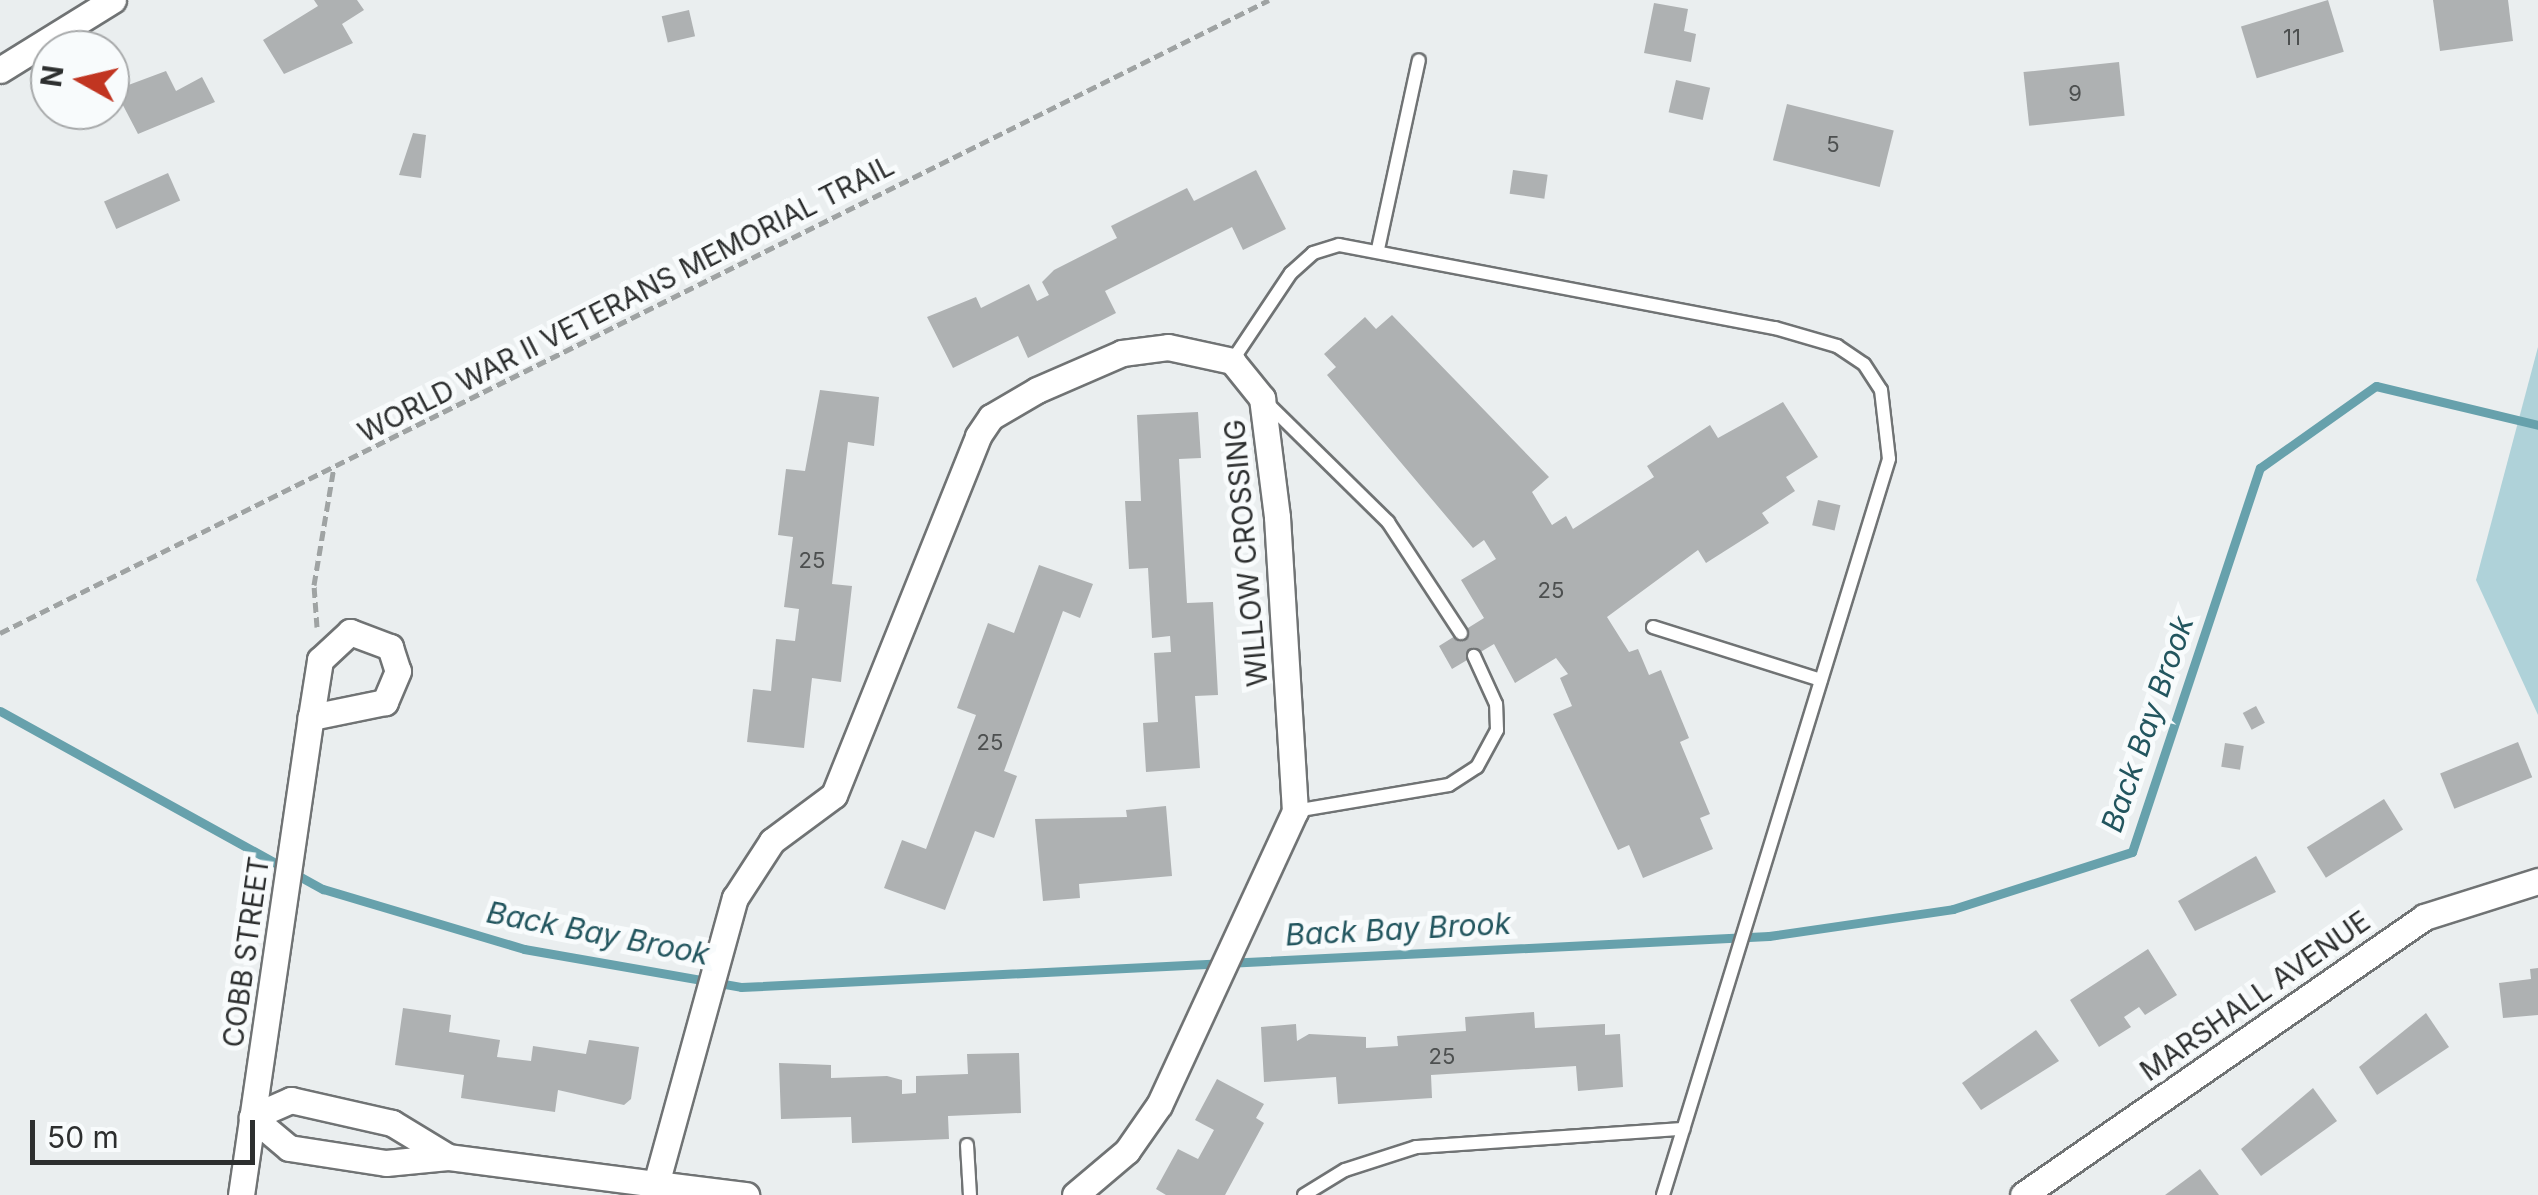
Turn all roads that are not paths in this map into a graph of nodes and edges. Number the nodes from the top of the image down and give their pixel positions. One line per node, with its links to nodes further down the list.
1 (113, 0): 3 (street)
2 (1419, 60): 4 (lane)
3 (0, 70)
4 (1378, 248): 5 (lane); 10 (lane)
5 (1232, 361): 6 (street, WILLOW CROSSING); 18 (street)
6 (1262, 398): 8 (lane); 12 (street, WILLOW CROSSING)
7 (1653, 627): 10 (lane)
8 (1461, 632)
9 (1474, 656): 12 (lane)
10 (1821, 680): 15 (lane)
11 (311, 717): 11 (street, COBB STREET); 14 (street, COBB STREET)
12 (1295, 811): 19 (street, WILLOW CROSSING)
13 (2538, 881): 25 (street, MARSHALL AVENUE)
14 (252, 1117): 17 (street); 17 (street); 20 (street, COBB STREET)
15 (1683, 1129): 23 (lane); 24 (lane)
16 (967, 1145): 22 (lane)
17 (448, 1157): 18 (street)
18 (656, 1184): 21 (street)
19 (1082, 1194)
20 (240, 1195)
21 (746, 1195)
22 (970, 1195)
23 (1304, 1195)
24 (1663, 1195)
25 (2023, 1195)

